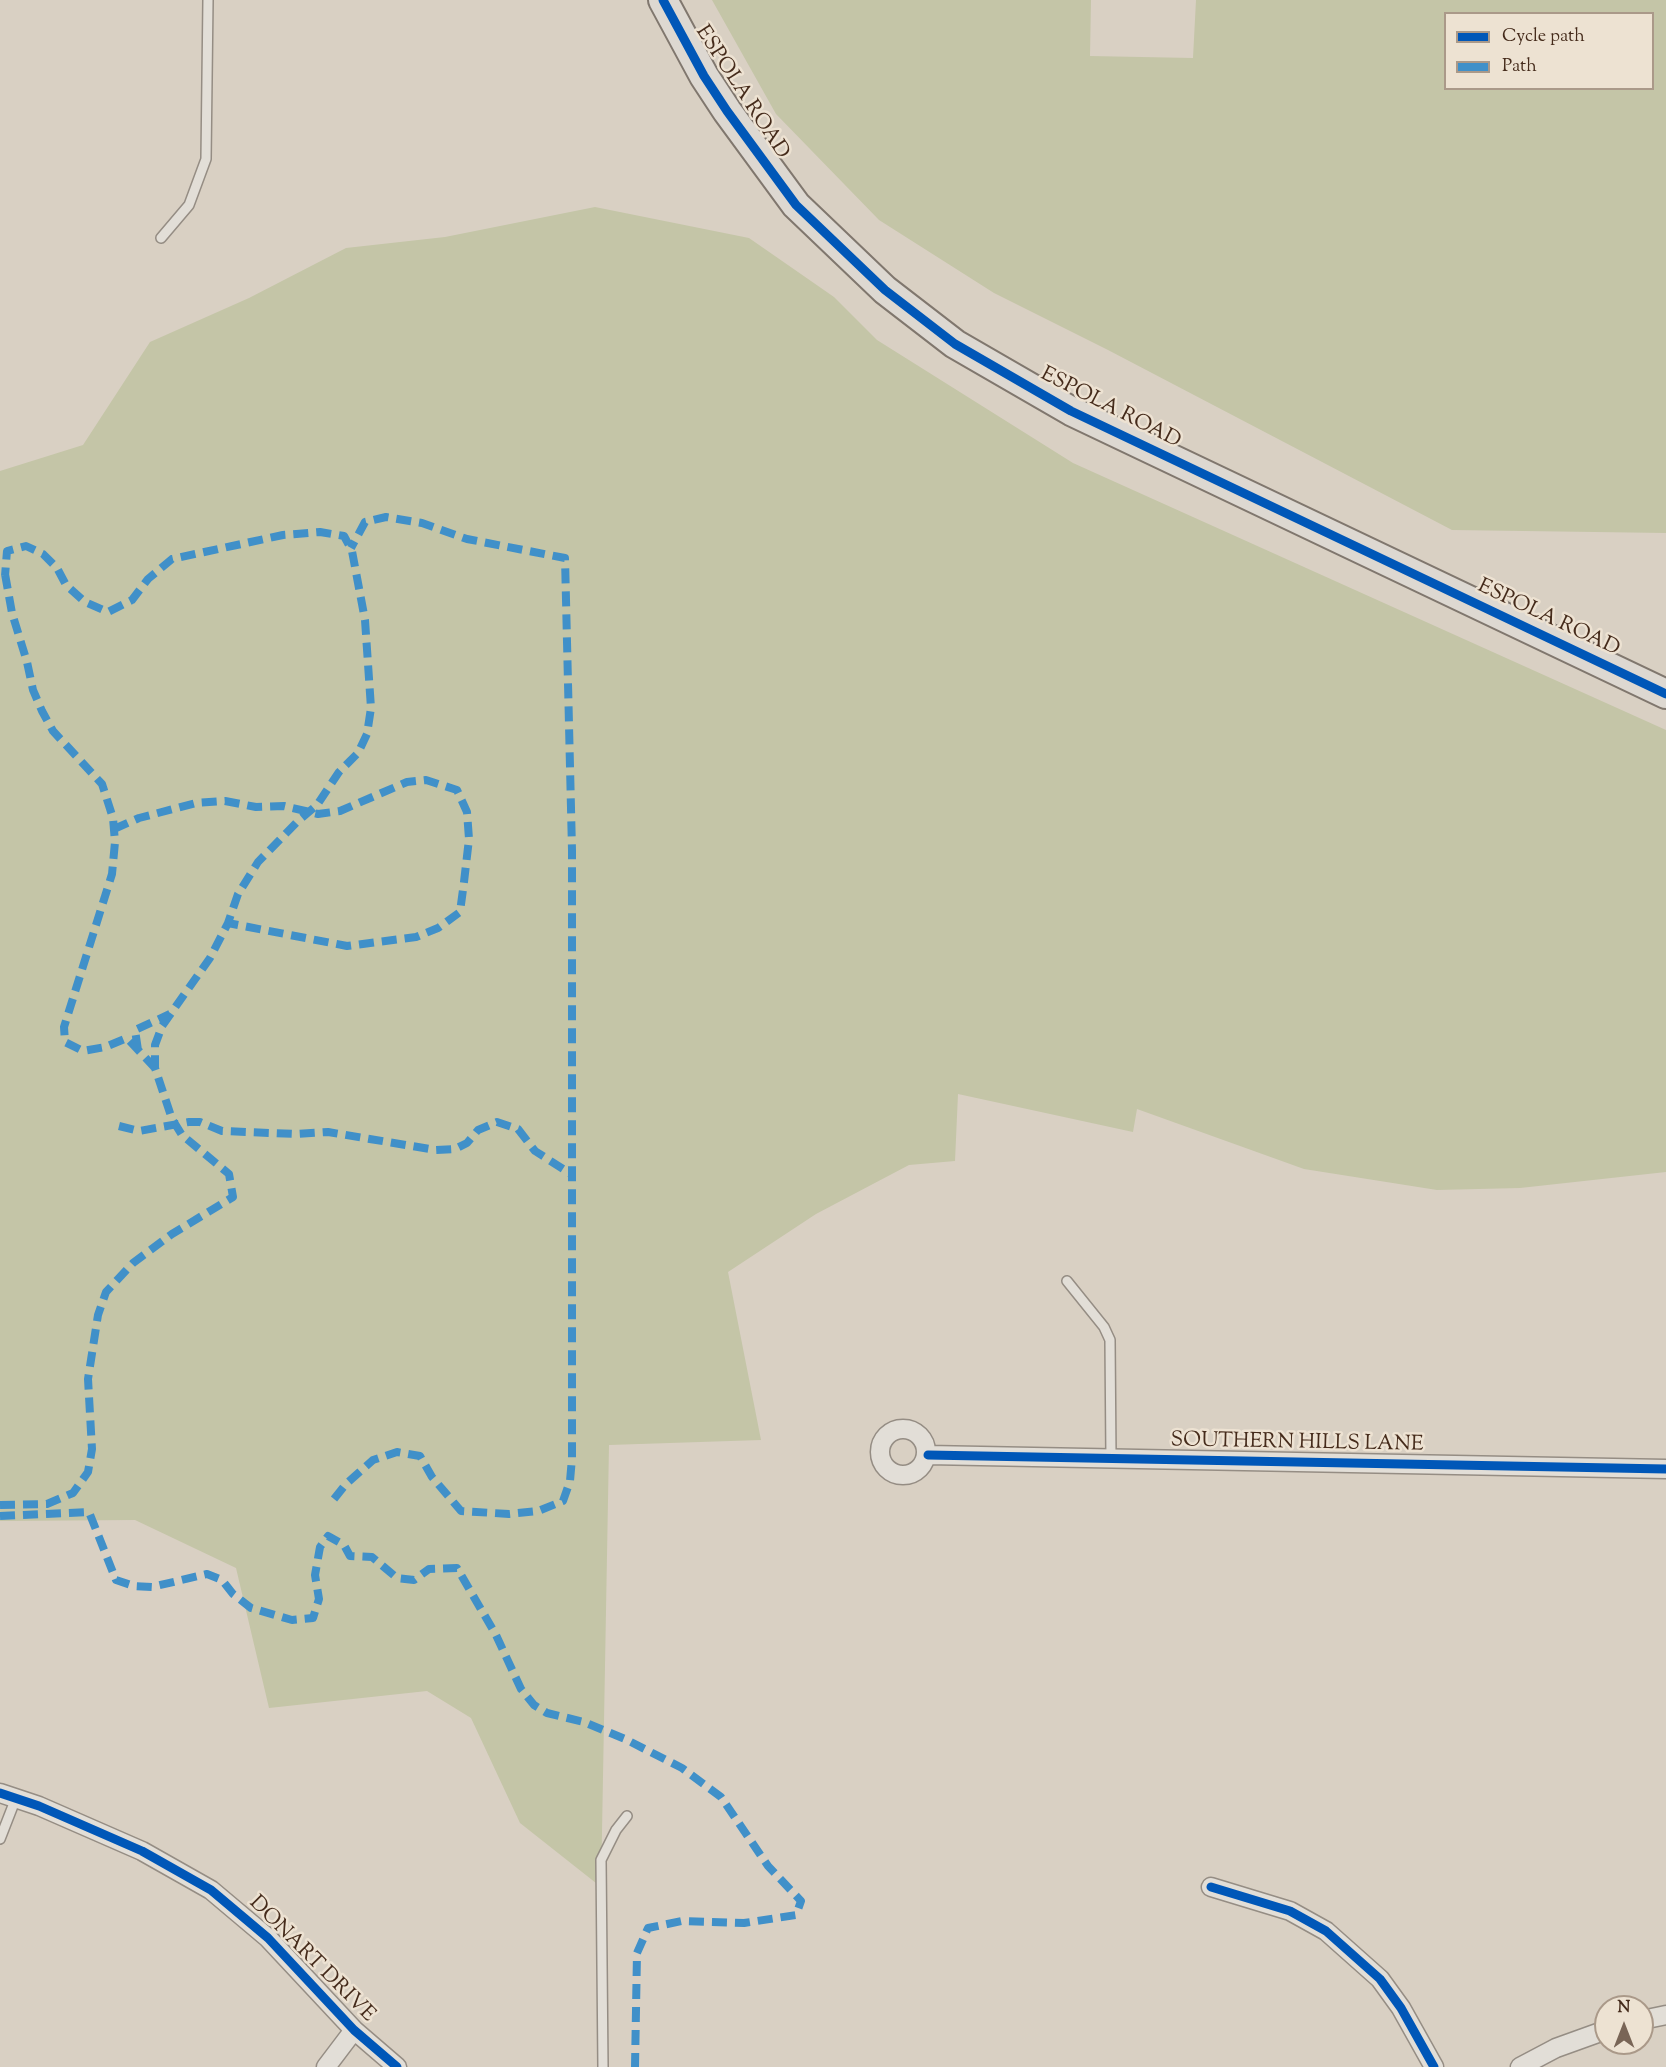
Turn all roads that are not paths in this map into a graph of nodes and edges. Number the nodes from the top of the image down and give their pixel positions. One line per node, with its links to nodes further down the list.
1 (208, 0): 3 (lane)
2 (663, 0): 4 (main road, ESPOLA ROAD)
3 (161, 238)
4 (1666, 694)
5 (1067, 1281): 7 (lane)
6 (928, 1455): 7 (street, SOUTHERN HILLS LANE)
7 (1111, 1458): 8 (street, SOUTHERN HILLS LANE)
8 (1666, 1469)
9 (8, 1796): 11 (lane); 13 (street, DONART DRIVE)
10 (627, 1816): 17 (lane)
11 (0, 1839)
12 (1211, 1887): 18 (street)
13 (354, 2030): 15 (street); 16 (street, DONART DRIVE)
14 (1594, 2034): 19 (street)
15 (326, 2067)
16 (397, 2067)
17 (603, 2067)
18 (1434, 2067)
19 (1520, 2067)

